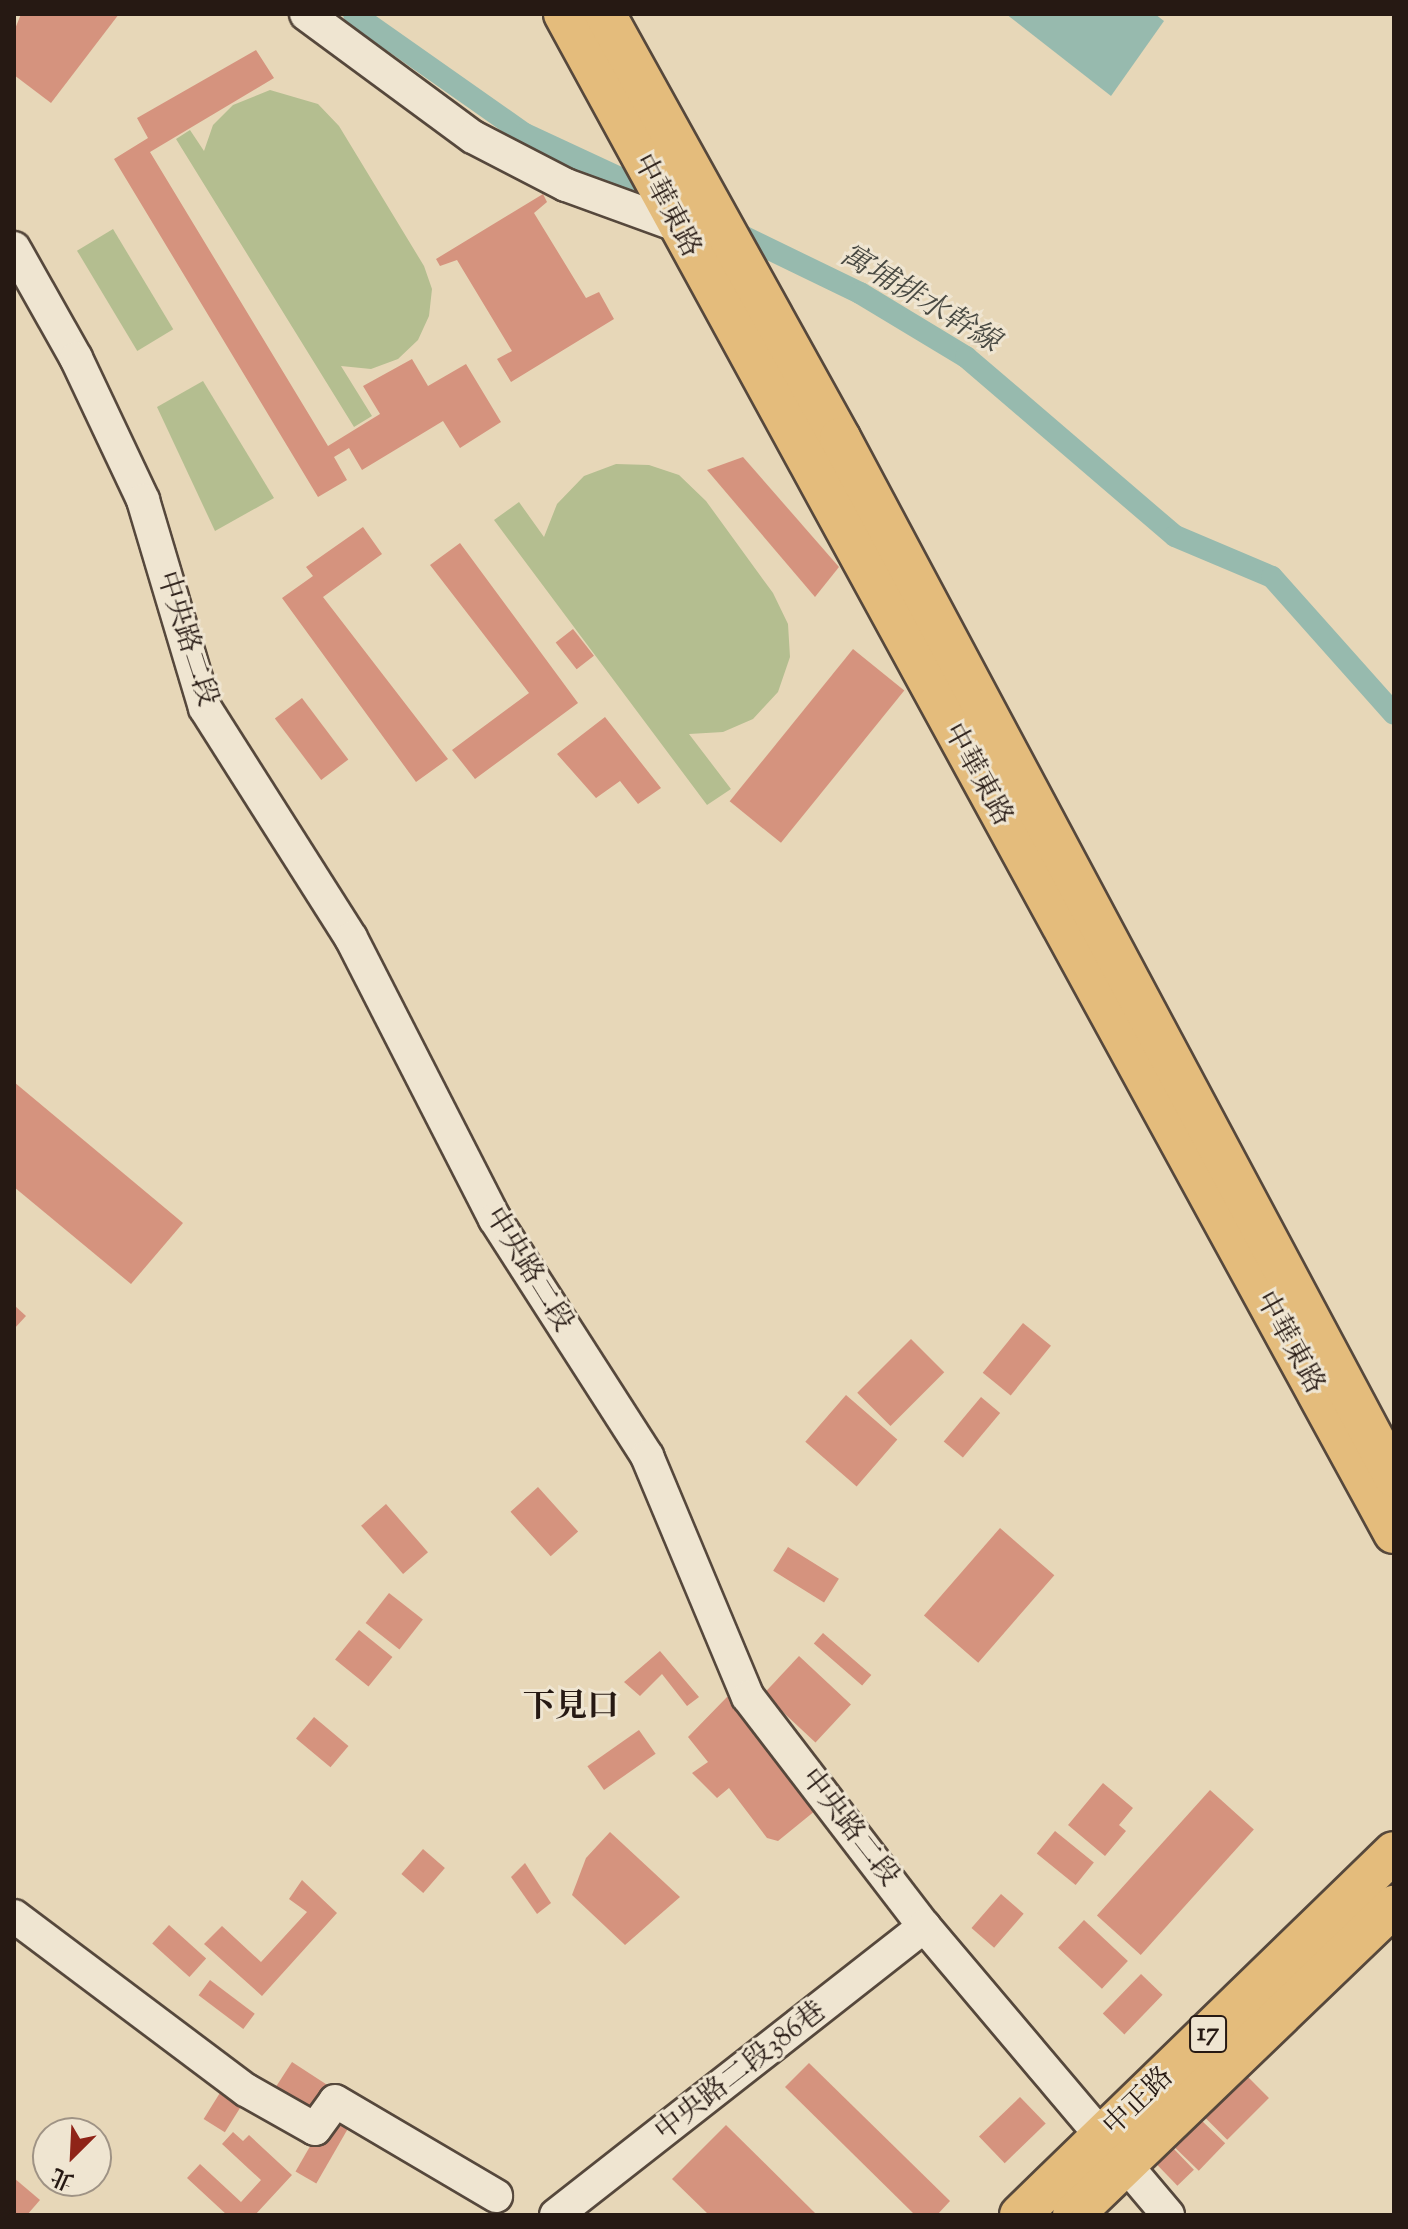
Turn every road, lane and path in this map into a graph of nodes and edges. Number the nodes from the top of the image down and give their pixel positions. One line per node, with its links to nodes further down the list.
1 (306, 14): 4 (street)
2 (564, 14): 4 (main road, 中華東路)
3 (605, 14): 4 (main road, 中華東路)
4 (693, 215): 6 (main road, 中華東路); 7 (main road, 中華東路)
5 (14, 248): 11 (street, 中央路二段)
6 (1394, 1477)
7 (1394, 1533)
8 (1394, 1852): 12 (main road, 中正路 / 17)
9 (1394, 1906): 12 (main road, 中正路 / 17)
10 (14, 1916): 13 (street)
11 (924, 1926): 12 (street, 中央路二段); 14 (street, 中央路二段386巷)
12 (1115, 2149): 15 (main road, 中正路 / 17); 16 (main road, 中正路 / 17); 17 (street, 中央路二段)
13 (496, 2196)
14 (556, 2215)
15 (1020, 2215)
16 (1073, 2215)
17 (1168, 2215)

